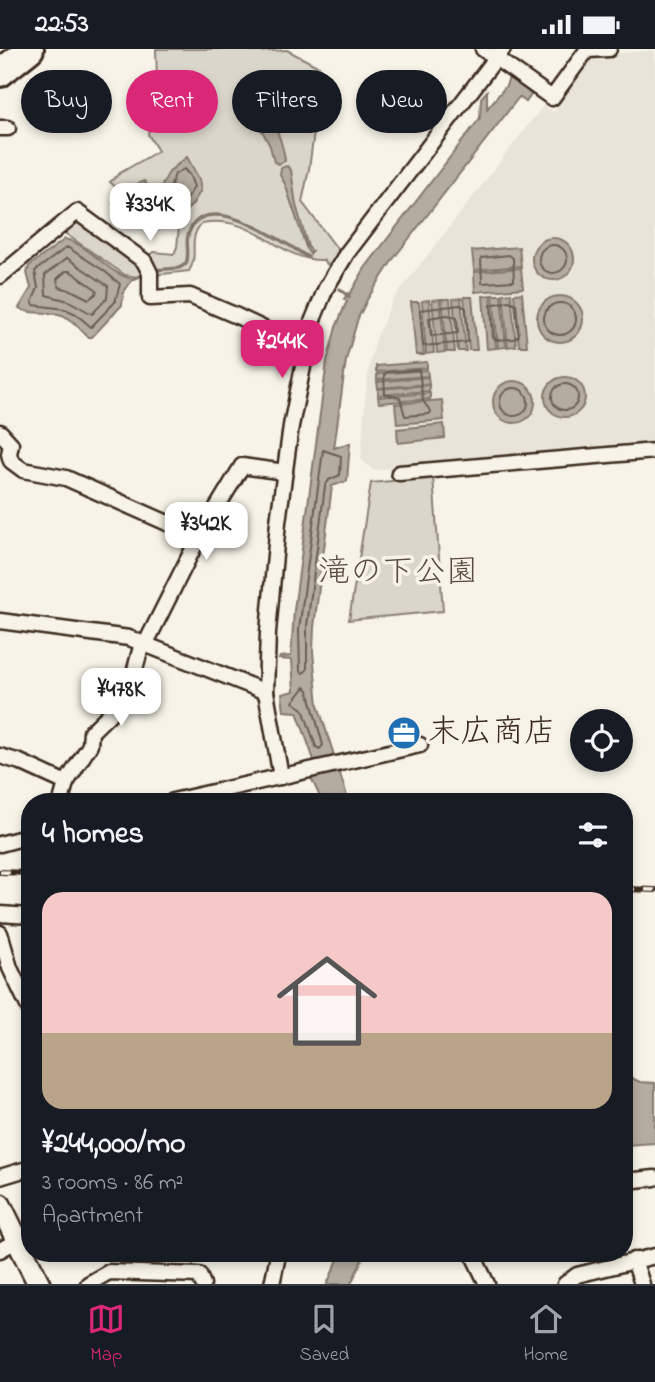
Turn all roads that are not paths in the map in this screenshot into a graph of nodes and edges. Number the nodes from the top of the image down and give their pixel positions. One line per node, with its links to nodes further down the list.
1 (7, 49): 6 (highway)
2 (30, 49): 7 (highway)
3 (484, 49): 5 (street)
4 (609, 49): 5 (street)
5 (500, 53): 9 (street)
6 (0, 55)
7 (0, 73)
8 (0, 276): 9 (street)
9 (306, 349): 12 (street)
10 (0, 432): 14 (street)
11 (655, 451): 13 (street)
12 (285, 472): 14 (street); 17 (street)
13 (399, 473)
14 (199, 537): 16 (street)
15 (0, 621): 16 (street)
16 (144, 644): 17 (street); 21 (street)
17 (266, 692): 20 (street)
18 (420, 745): 20 (street)
19 (0, 756): 21 (street)
20 (281, 777): 23 (street)
21 (66, 783): 22 (street)
22 (63, 793)
23 (209, 793)
24 (21, 838): 25 (street)
25 (0, 844)
26 (0, 914): 27 (street)
27 (21, 915)
28 (0, 933): 29 (street)
29 (21, 991)
30 (21, 1171): 31 (street)
31 (0, 1177)
32 (655, 1178): 33 (street)
33 (633, 1180)
34 (0, 1205): 35 (street)
35 (9, 1245): 38 (street)
36 (655, 1257): 37 (street)
37 (634, 1260): 51 (street)
38 (21, 1261)
39 (22, 1262): 45 (street)
40 (277, 1262): 48 (street)
41 (476, 1262): 49 (street)
42 (596, 1262): 44 (street)
43 (626, 1262): 44 (street)
44 (596, 1270): 50 (street)
45 (39, 1284)
46 (88, 1284): 47 (street)
47 (203, 1284)
48 (272, 1284)
49 (487, 1284)
50 (565, 1284)
51 (642, 1284)

